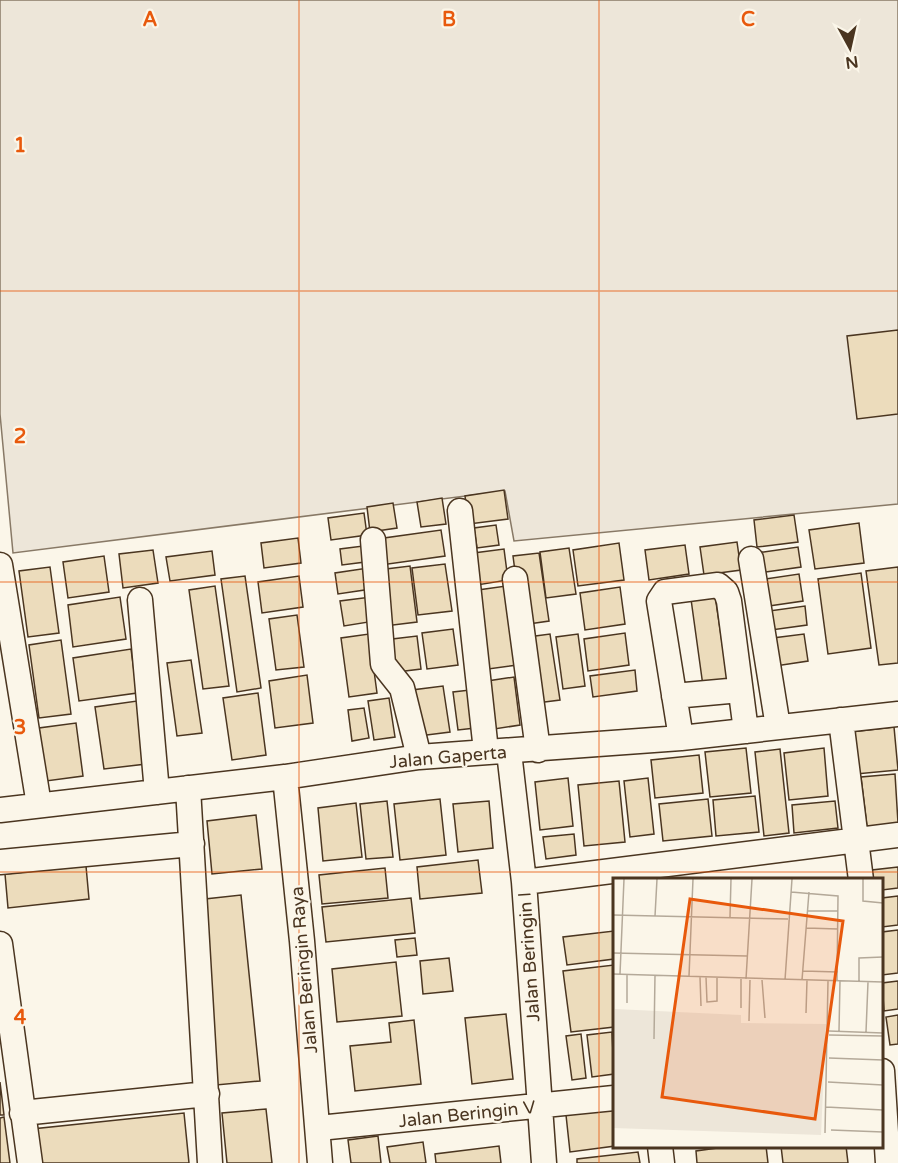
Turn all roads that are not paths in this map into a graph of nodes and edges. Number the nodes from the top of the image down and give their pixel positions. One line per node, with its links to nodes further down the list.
1 (460, 512): 15 (street, Jalan Beringin I)
2 (373, 540): 16 (street)
3 (751, 559): 11 (street)
4 (0, 565): 20 (street)
5 (515, 579): 14 (street)
6 (140, 600): 19 (street)
7 (740, 690): 8 (street); 8 (street); 12 (street)
8 (674, 696): 13 (street)
9 (898, 714): 10 (street, Jalan Gaperta)
10 (841, 720): 11 (street, Jalan Gaperta); 23 (street)
11 (778, 727): 12 (street, Jalan Gaperta)
12 (746, 730): 13 (street, Jalan Gaperta)
13 (681, 738): 14 (street, Jalan Gaperta)
14 (538, 750): 15 (street, Jalan Gaperta)
15 (498, 751): 16 (street, Jalan Gaperta); 27 (street, Jalan Beringin I)
16 (419, 757): 17 (street, Jalan Gaperta)
17 (285, 777): 18 (street, Jalan Gaperta); 36 (street, Jalan Beringin Raya)
18 (188, 788): 19 (street, Jalan Gaperta); 24 (street)
19 (157, 792): 20 (street, Jalan Gaperta)
20 (39, 805): 21 (street, Jalan Gaperta)
21 (0, 810)
22 (898, 835): 23 (street)
23 (857, 839): 26 (street); 27 (street)
24 (192, 844): 25 (street); 32 (street)
25 (0, 862)
26 (861, 878)
27 (524, 882): 34 (street, Jalan Beringin I)
28 (0, 944): 35 (street)
29 (898, 1063): 30 (street)
30 (883, 1065)
31 (883, 1086): 43 (street)
32 (207, 1094): 35 (street); 39 (street)
33 (613, 1098): 34 (street, Jalan Beringin V)
34 (539, 1107): 36 (street, Jalan Beringin V); 41 (street, Jalan Beringin I)
35 (22, 1113): 38 (street)
36 (319, 1128): 40 (street, Jalan Beringin Raya)
37 (660, 1148): 42 (street)
38 (30, 1163)
39 (210, 1163)
40 (320, 1163)
41 (543, 1163)
42 (662, 1163)
43 (888, 1163)

